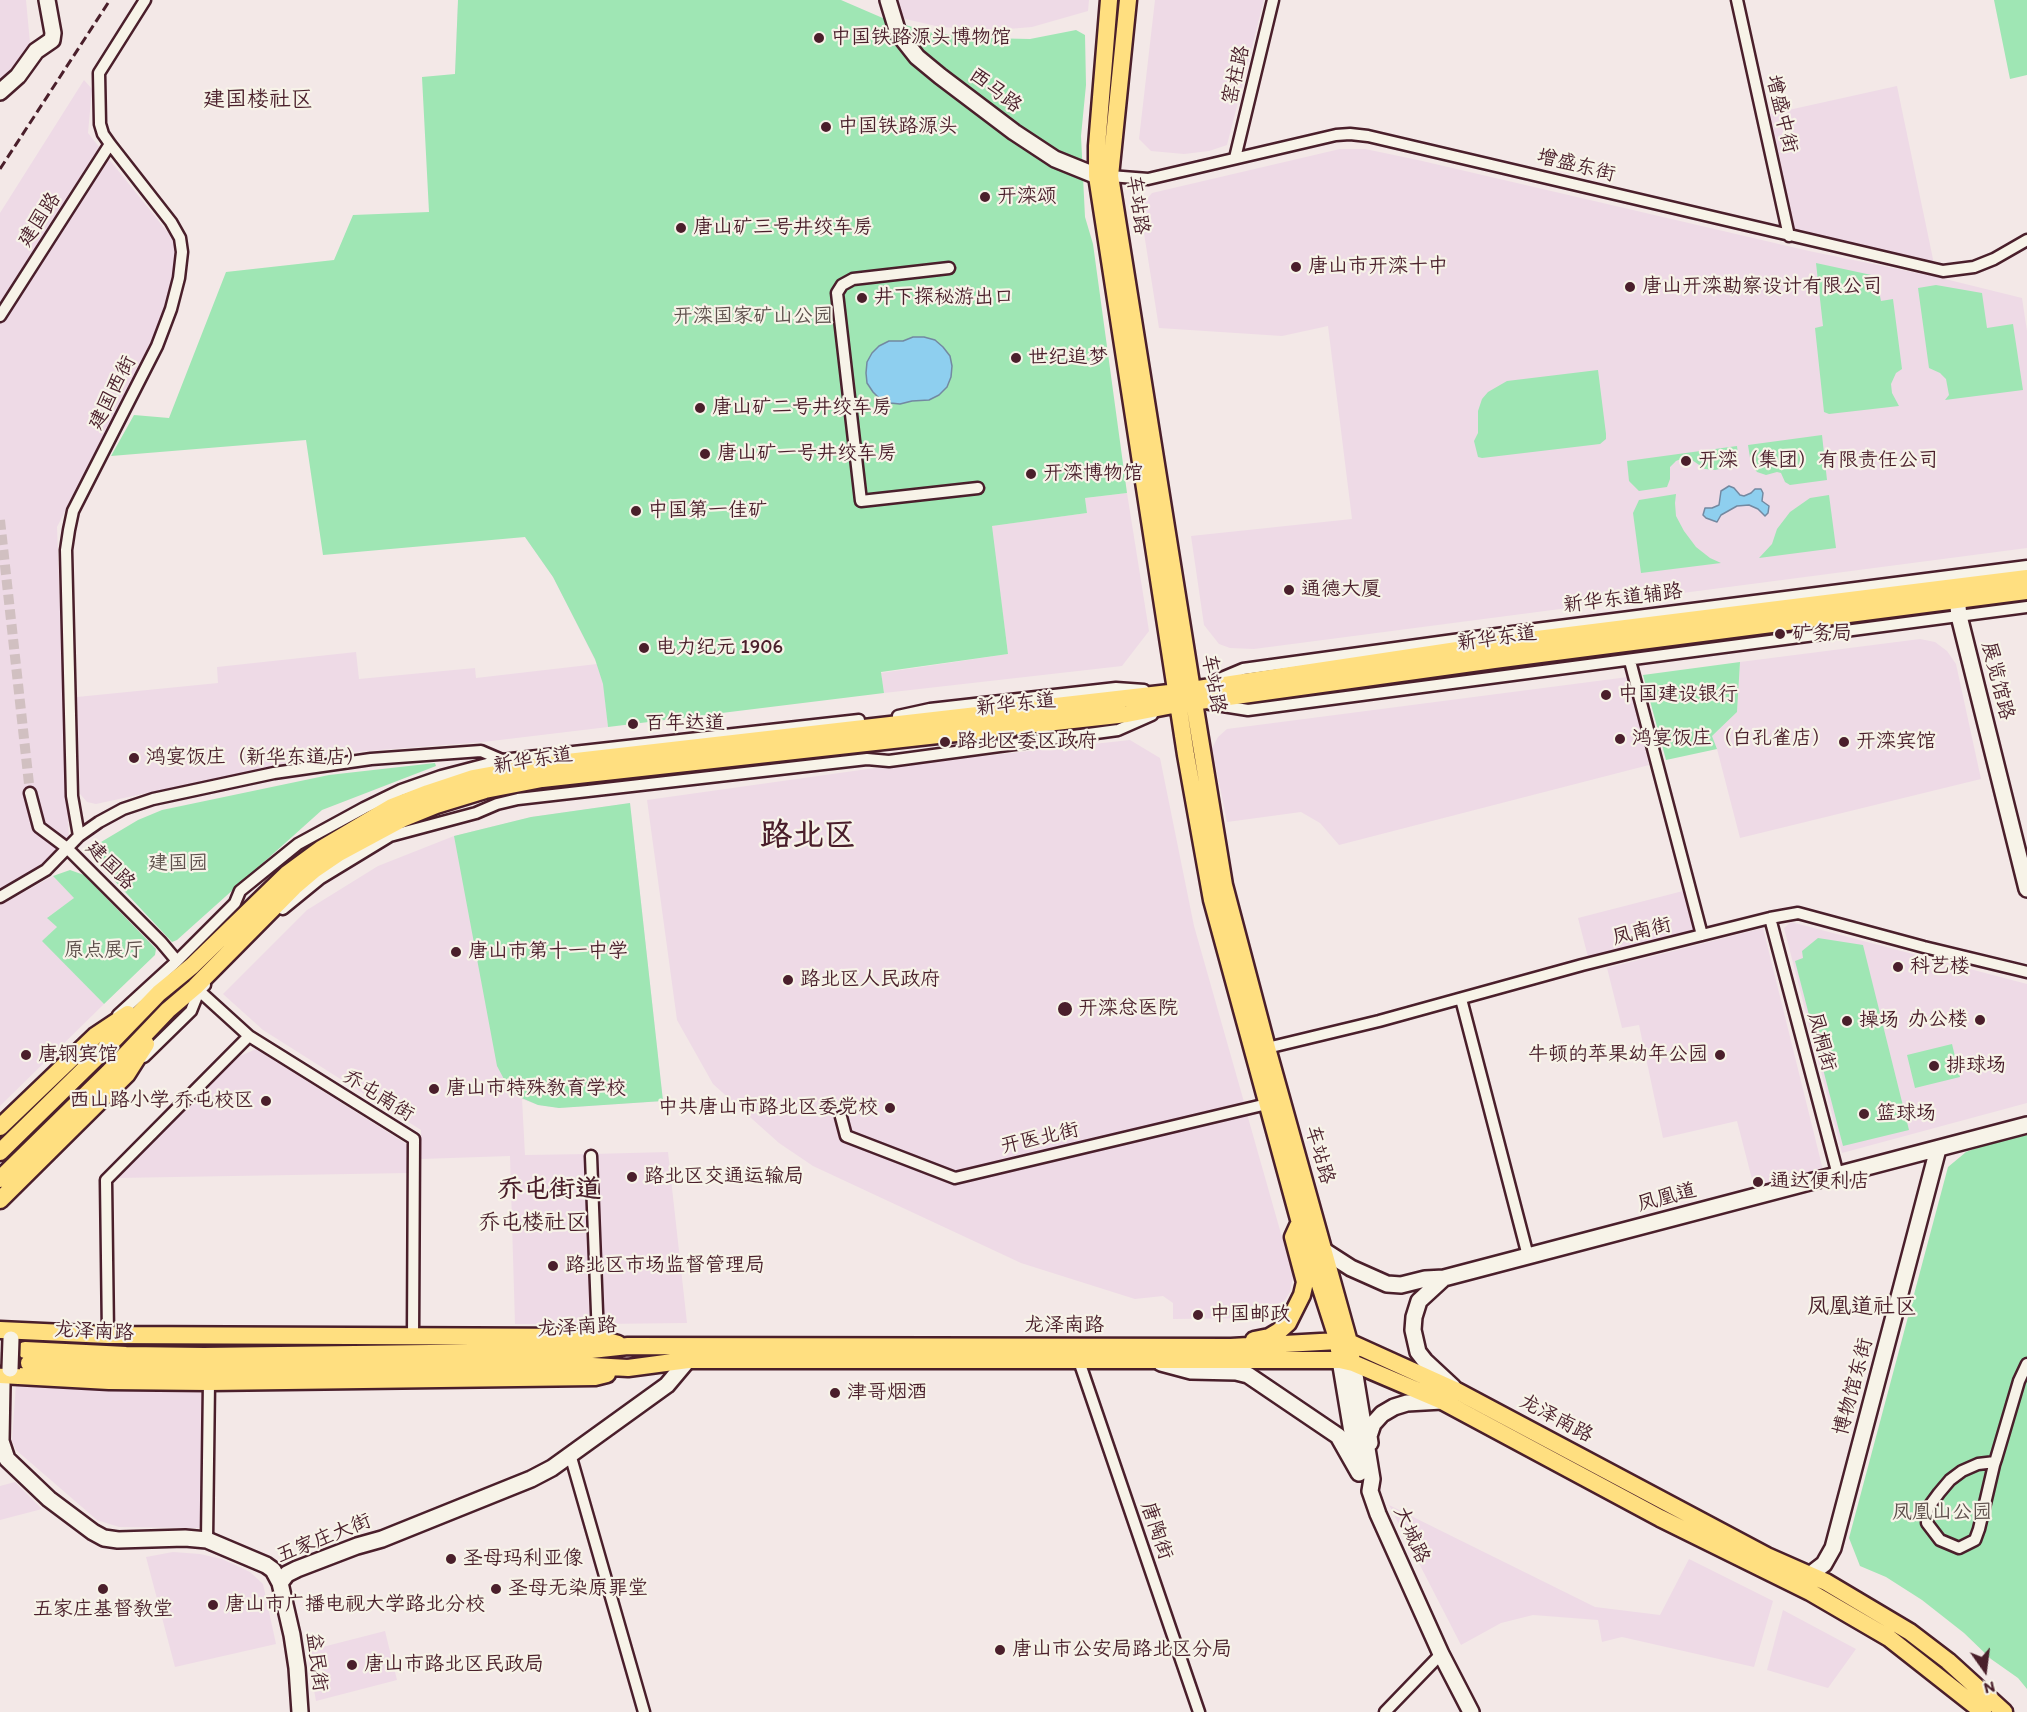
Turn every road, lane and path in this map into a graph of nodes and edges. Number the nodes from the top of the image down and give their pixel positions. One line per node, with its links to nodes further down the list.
1 (47, 0): 8 (street)
2 (145, 0): 9 (street, 建国西街)
3 (888, 0): 11 (street, 西马路)
4 (1109, 0): 11 (main road, 车站路)
5 (1128, 0): 11 (main road, 车站路)
6 (1273, 0): 10 (street, 窑柱路)
7 (1737, 0): 12 (street, 增盛中街)
8 (2, 91)
9 (110, 144): 15 (street, 建国路); 26 (street, 建国西街)
10 (1235, 158): 11 (street, 增盛东街); 12 (street, 增盛东街)
11 (1103, 176): 23 (main road, 车站路)
12 (1789, 236): 13 (street, 增盛东街)
13 (2027, 240)
14 (949, 268): 16 (street)
15 (0, 316)
16 (978, 488)
17 (2027, 566): 20 (street, 新华东道辅路)
18 (2027, 578): 20 (main road, 新华东道)
19 (2027, 591): 20 (main road, 新华东道)
20 (1957, 595): 21 (street, 新华东道辅路); 22 (street, 新华东道辅路); 23 (main road, 新华东道); 23 (street, 新华东道辅路); 28 (street, 展览馆路)
21 (2027, 608)
22 (1630, 661): 23 (street, 新华东道辅路); 31 (street)
23 (1186, 697): 24 (main road, 新华东道); 34 (main road, 新华东道); 39 (main road, 车站路); 41 (main road, 车站路)
24 (508, 765): 26 (street); 32 (street); 38 (main road, 新华东道)
25 (30, 793): 27 (street, 建国路)
26 (79, 836): 27 (street)
27 (66, 848): 29 (street); 32 (street, 建国路)
28 (2027, 889)
29 (0, 897)
30 (1770, 918): 31 (street, 凤南街); 33 (street, 凤南街); 48 (street, 凤桐街)
31 (1702, 935): 35 (street, 凤南街)
32 (177, 961): 38 (street)
33 (2027, 972)
34 (197, 989): 36 (main road, 新华东道); 37 (street, 乔屯南街); 40 (street)
35 (1461, 999): 39 (street, 凤南街); 53 (street)
36 (168, 1010): 40 (main road); 49 (main road, 新华东道)
37 (249, 1036): 56 (street); 57 (street, 乔屯南街)
38 (99, 1044): 44 (main road); 46 (main road)
39 (1267, 1048): 52 (main road, 车站路)
40 (127, 1074): 50 (main road)
41 (1267, 1104): 42 (street, 开医北街); 51 (main road, 车站路)
42 (841, 1117)
43 (2027, 1125): 45 (street, 凤凰道)
44 (0, 1127)
45 (1938, 1149): 48 (street, 凤凰道); 76 (street, 博物馆东街)
46 (0, 1152)
47 (591, 1156): 58 (street)
48 (1838, 1175): 53 (street, 凤凰道)
49 (0, 1179)
50 (0, 1200)
51 (1300, 1222): 59 (main road, 车站路); 61 (main road)
52 (1323, 1250): 54 (street, 凤凰道); 59 (main road, 车站路)
53 (1528, 1256): 54 (street, 凤凰道)
54 (1444, 1278): 70 (street)
55 (8, 1333): 56 (main road); 68 (street, 五家庄大街, bridge)
56 (108, 1335): 57 (main road)
57 (413, 1336): 58 (main road)
58 (598, 1338): 60 (main road)
59 (1344, 1342): 61 (main road, 龙泽南路); 65 (main road, 车站路); 70 (main road, 龙泽南路)
60 (627, 1346): 61 (main road, 龙泽南路); 67 (main road, 龙泽南路)
61 (1231, 1347)
62 (688, 1360): 63 (main road, 龙泽南路); 67 (main road, 龙泽南路); 72 (street, 五家庄大街)
63 (1079, 1361): 64 (main road, 龙泽南路); 82 (street, 唐陶街)
64 (1152, 1361): 65 (main road, 龙泽南路); 74 (street)
65 (1347, 1361): 71 (main road, 龙泽南路); 74 (street)
66 (2027, 1364): 73 (street)
67 (628, 1368): 69 (main road)
68 (4, 1377): 69 (main road); 75 (street, 五家庄大街)
69 (208, 1382): 75 (street)
70 (1457, 1391): 76 (main road, 龙泽南路)
71 (1442, 1401): 74 (street); 78 (main road, 龙泽南路)
72 (570, 1454): 77 (street, 五家庄大街); 81 (street)
73 (1995, 1462): 73 (street)
74 (1367, 1481): 79 (street, 大城路)
75 (207, 1540): 77 (street, 五家庄大街)
76 (1810, 1576): 78 (street, 博物馆东街); 86 (main road, 龙泽南路)
77 (280, 1583): 80 (street, 益民街)
78 (1795, 1585): 85 (main road, 龙泽南路)
79 (1441, 1654): 83 (street); 84 (street, 大城路)
80 (300, 1712)
81 (644, 1712)
82 (1199, 1712)
83 (1385, 1712)
84 (1471, 1712)
85 (1983, 1712)
86 (2004, 1712)

